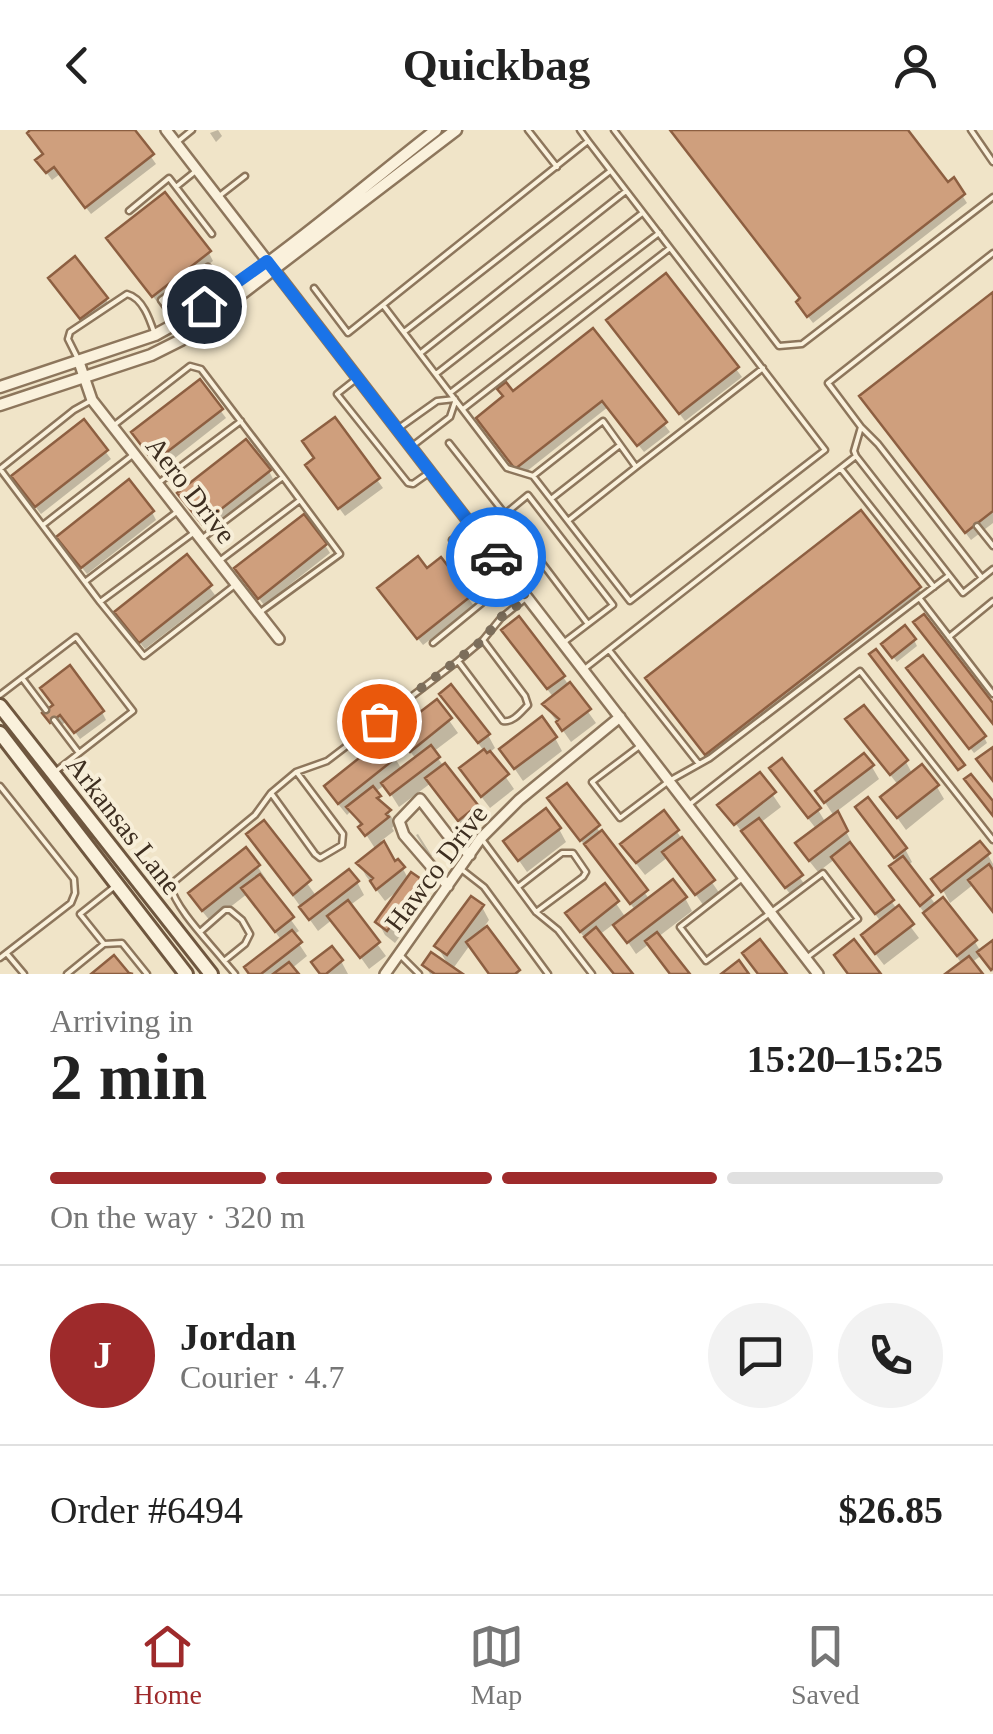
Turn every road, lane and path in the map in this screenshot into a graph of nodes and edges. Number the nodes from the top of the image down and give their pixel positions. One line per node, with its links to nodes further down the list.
1 (166, 130): 10 (street)
2 (192, 130): 10 (lane)
3 (436, 130): 26 (street)
4 (456, 130): 26 (street)
5 (528, 130): 12 (lane)
6 (580, 130): 9 (lane)
7 (614, 130): 18 (lane)
8 (971, 130): 11 (lane)
9 (588, 142): 12 (lane); 14 (lane)
10 (176, 143): 13 (street)
11 (993, 162)
12 (556, 167): 29 (lane)
13 (197, 170): 16 (lane); 19 (street)
14 (611, 170): 17 (lane); 31 (lane)
15 (245, 176): 19 (lane)
16 (176, 187): 20 (lane); 23 (lane)
17 (626, 191): 21 (lane); 33 (lane)
18 (993, 197)
19 (218, 198): 26 (street)
20 (129, 211)
21 (643, 212): 22 (lane); 36 (lane)
22 (659, 233): 24 (lane); 40 (lane)
23 (212, 234)
24 (670, 248): 35 (lane); 44 (lane)
25 (993, 253): 47 (lane)
26 (271, 266): 28 (street); 37 (street); 38 (street)
27 (314, 288): 29 (lane)
28 (230, 290): 30 (street); 30 (lane)
29 (384, 306): 31 (lane)
30 (178, 322): 32 (street)
31 (404, 332): 33 (lane)
32 (155, 335): 34 (street); 34 (lane)
33 (420, 354): 36 (lane)
34 (79, 362): 37 (street, Aero Drive); 39 (street)
35 (762, 368): 54 (lane); 65 (lane)
36 (436, 374): 40 (lane)
37 (82, 376): 41 (street, Aero Drive); 43 (street)
38 (357, 378): 48 (street); 57 (lane)
39 (0, 388)
40 (450, 393): 42 (lane)
41 (92, 400): 46 (street, Aero Drive); 56 (lane)
42 (455, 400): 44 (lane); 48 (lane); 51 (lane)
43 (0, 406)
44 (463, 410): 58 (lane)
45 (241, 421): 46 (lane); 59 (lane); 60 (lane)
46 (112, 426): 52 (street, Aero Drive)
47 (861, 427): 53 (lane); 75 (lane)
48 (397, 429): 51 (street)
49 (450, 443): 64 (lane)
50 (620, 445): 54 (lane); 58 (lane); 61 (lane)
51 (411, 447): 57 (street)
52 (134, 454): 60 (street, Aero Drive); 66 (lane)
53 (856, 456): 55 (lane); 74 (lane)
54 (636, 467): 65 (lane)
55 (841, 468): 79 (lane); 91 (lane)
56 (0, 469): 66 (lane)
57 (430, 472): 68 (street)
58 (533, 476): 61 (lane)
59 (284, 477): 62 (lane); 69 (lane)
60 (157, 484): 63 (street, Aero Drive)
61 (551, 499): 65 (lane)
62 (300, 500): 71 (lane); 84 (lane)
63 (178, 511): 69 (street, Aero Drive); 76 (lane)
64 (505, 514): 68 (lane); 85 (lane); 85 (lane)
65 (568, 521)
66 (42, 525): 76 (lane)
67 (977, 526): 70 (lane)
68 (475, 530): 73 (street); 77 (lane)
69 (198, 536): 71 (street, Aero Drive); 83 (lane)
70 (993, 546)
71 (218, 562): 78 (street, Aero Drive)
72 (993, 570): 75 (lane)
73 (507, 572): 77 (lane); 80 (street)
74 (949, 576): 75 (lane); 79 (lane)
75 (982, 578)
76 (85, 582): 83 (lane)
77 (493, 582): 89 (lane)
78 (236, 584): 83 (lane); 84 (street, Aero Drive)
79 (934, 586): 81 (lane)
80 (527, 598): 88 (lane); 90 (street)
81 (919, 598): 86 (lane); 104 (lane)
82 (993, 601): 86 (lane)
83 (100, 602)
84 (258, 614): 87 (street, Aero Drive)
85 (588, 624): 90 (lane)
86 (949, 637): 96 (lane)
87 (278, 639)
88 (483, 640): 92 (lane); 92 (lane)
89 (433, 643)
90 (563, 644): 93 (street)
91 (608, 650): 93 (lane); 104 (lane)
92 (458, 661): 105 (lane)
93 (583, 670): 99 (street)
94 (22, 678): 95 (lane); 98 (lane); 103 (lane)
95 (0, 694)
96 (993, 694)
97 (0, 706): 106 (main road, Arkansas Lane)
98 (46, 710)
99 (620, 717): 102 (street); 111 (street, Hawco Drive)
100 (54, 720): 103 (lane)
101 (1, 738): 117 (main road, Arkansas Lane)
102 (641, 745): 107 (street); 107 (lane)
103 (79, 753): 106 (lane)
104 (699, 764): 107 (lane)
105 (296, 772): 109 (lane); 109 (lane)
106 (52, 774): 115 (main road, Arkansas Lane)
107 (669, 781): 110 (street)
108 (0, 786): 120 (lane)
109 (271, 793): 124 (lane)
110 (688, 806): 112 (lane); 116 (street)
111 (481, 838): 113 (street, Hawco Drive); 119 (lane)
112 (993, 840)
113 (470, 855): 114 (street, Hawco Drive); 118 (street)
114 (461, 869): 118 (street, Hawco Drive); 139 (lane)
115 (131, 874): 117 (lane); 135 (main road, Arkansas Lane)
116 (744, 878): 122 (street); 122 (lane)
117 (115, 886): 123 (lane); 134 (main road, Arkansas Lane)
118 (448, 886): 127 (street, Hawco Drive)
119 (518, 887): 121 (lane); 121 (lane)
120 (71, 903): 123 (lane); 126 (lane)
121 (536, 912): 140 (lane)
122 (770, 912): 129 (street); 129 (lane)
123 (80, 914): 125 (lane)
124 (200, 932): 130 (lane); 130 (lane)
125 (104, 944): 132 (lane); 133 (lane)
126 (8, 954): 128 (lane); 131 (lane)
127 (398, 954): 137 (street, Hawco Drive); 138 (lane)
128 (0, 958)
129 (806, 958): 141 (street)
130 (224, 961): 136 (lane)
131 (24, 974)
132 (67, 974)
133 (147, 974)
134 (186, 974)
135 (211, 974)
136 (235, 974)
137 (384, 974)
138 (419, 974)
139 (548, 974)
140 (592, 974)
141 (818, 974)

